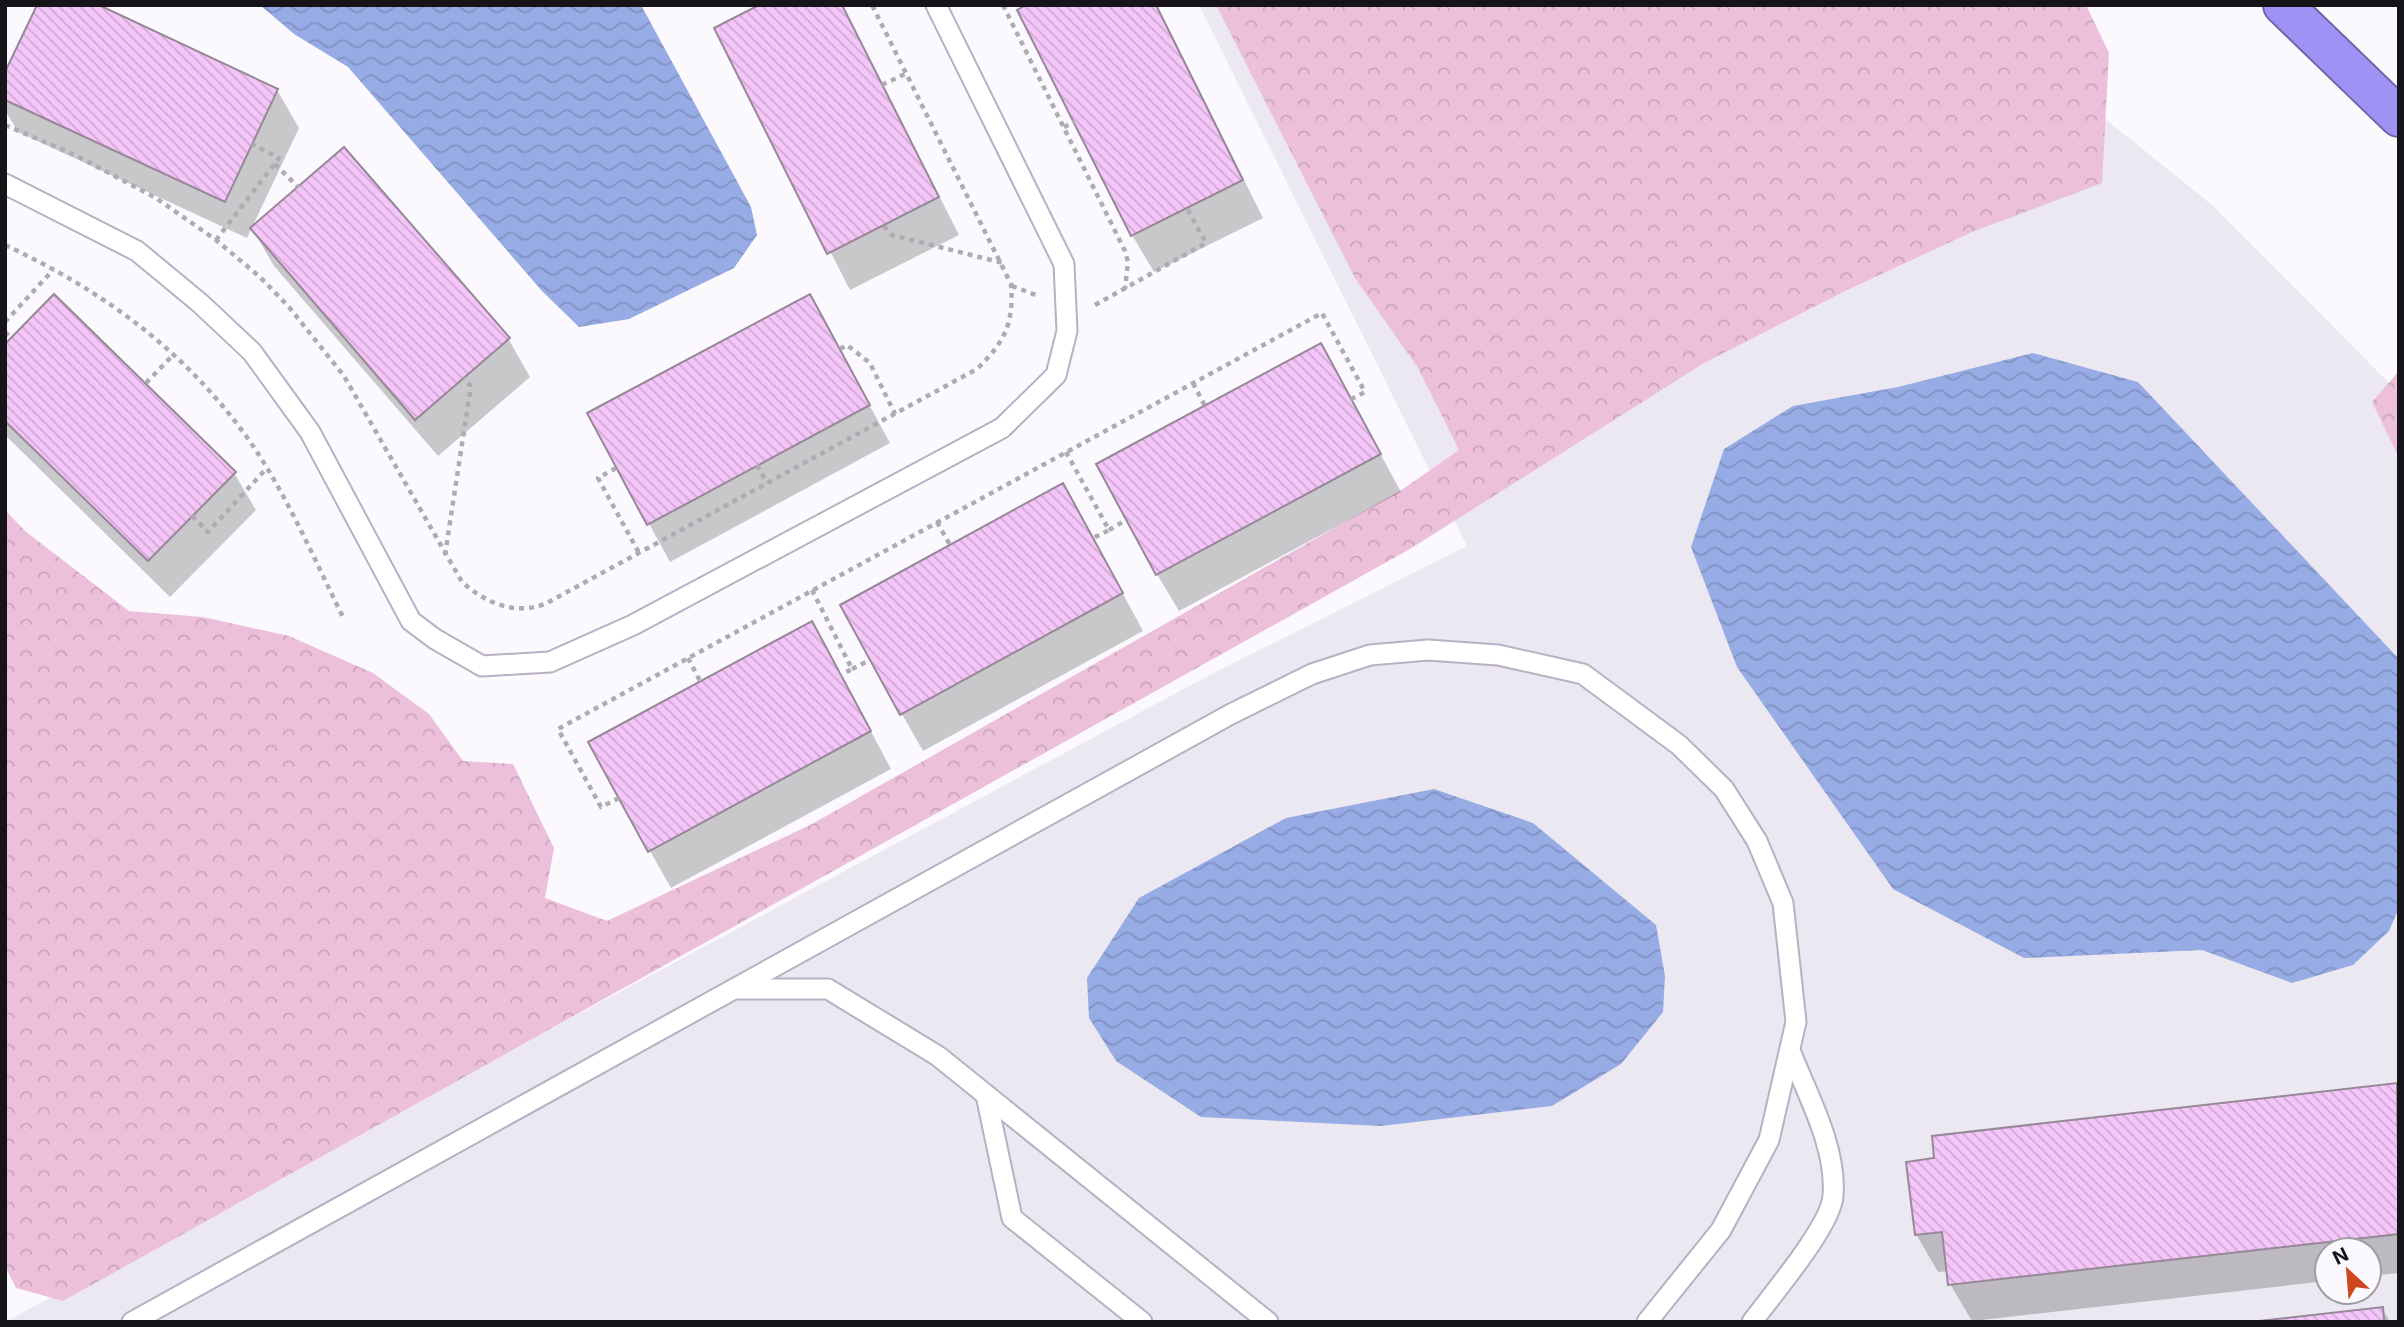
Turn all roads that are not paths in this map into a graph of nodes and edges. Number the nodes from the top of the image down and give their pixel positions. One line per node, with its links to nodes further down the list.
1 (936, 5): 4 (lane)
2 (2287, 11): 3 (highway)
3 (2399, 117)
4 (5, 184)
5 (733, 989): 6 (lane); 7 (lane); 8 (lane)
6 (1791, 1053): 11 (lane); 12 (lane)
7 (986, 1095): 9 (lane); 10 (lane)
8 (132, 1322)
9 (1142, 1322)
10 (1268, 1322)
11 (1647, 1322)
12 (1752, 1322)

